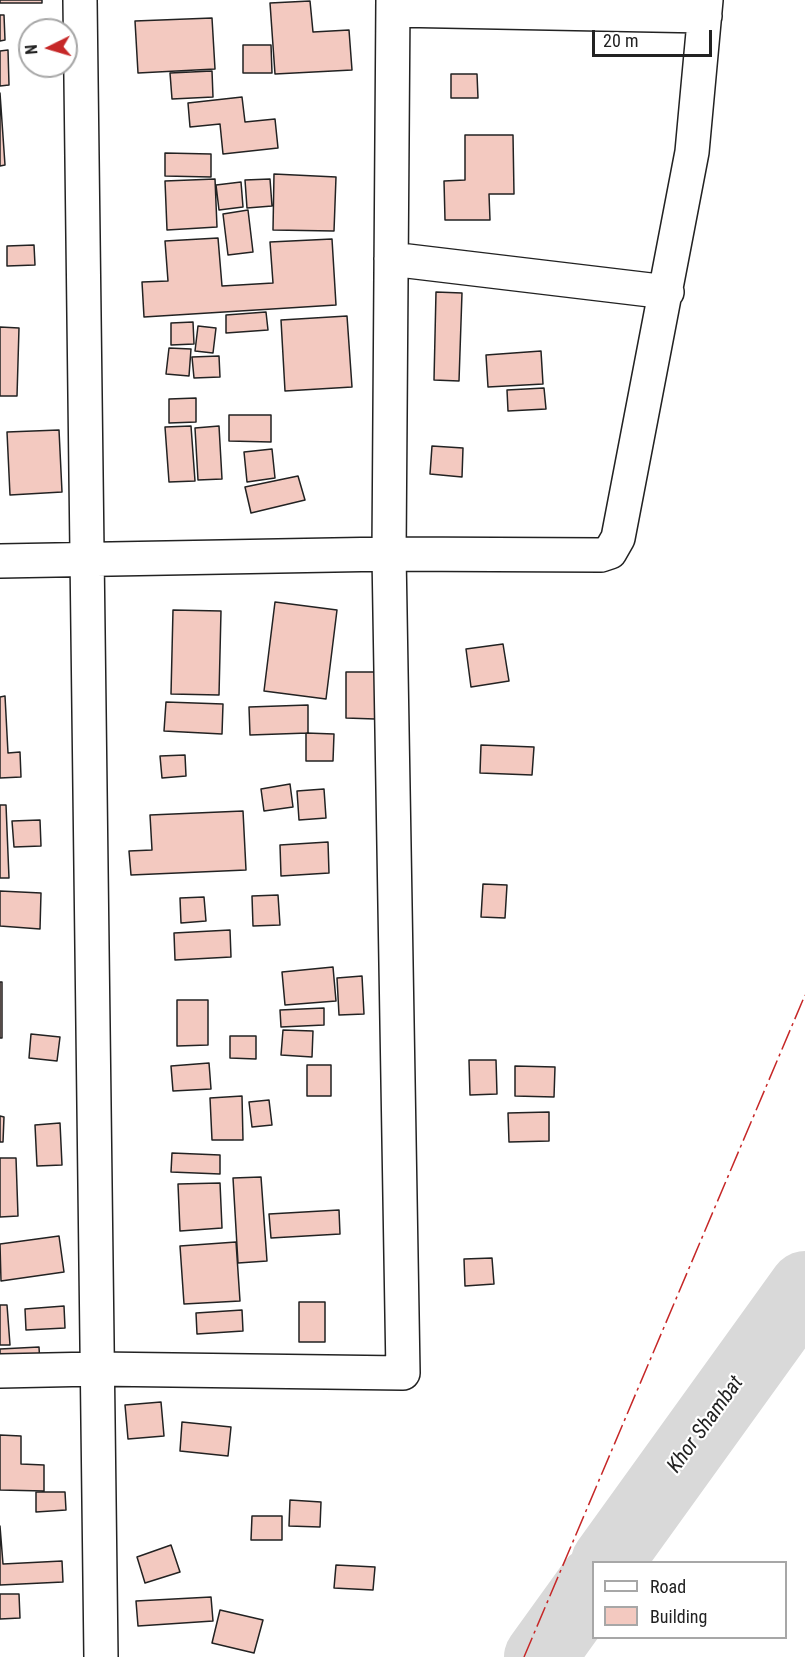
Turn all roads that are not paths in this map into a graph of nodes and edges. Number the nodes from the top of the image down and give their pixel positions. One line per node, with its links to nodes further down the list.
1 (80, 0): 7 (street)
2 (394, 5): 3 (street); 4 (street)
3 (705, 8): 5 (street)
4 (391, 259): 5 (street); 6 (street)
5 (667, 292): 6 (street)
6 (389, 554): 7 (street); 9 (street)
7 (86, 559): 8 (street); 9 (street)
8 (0, 561)
9 (96, 1369): 10 (street); 11 (street)
10 (0, 1371)
11 (101, 1657)

